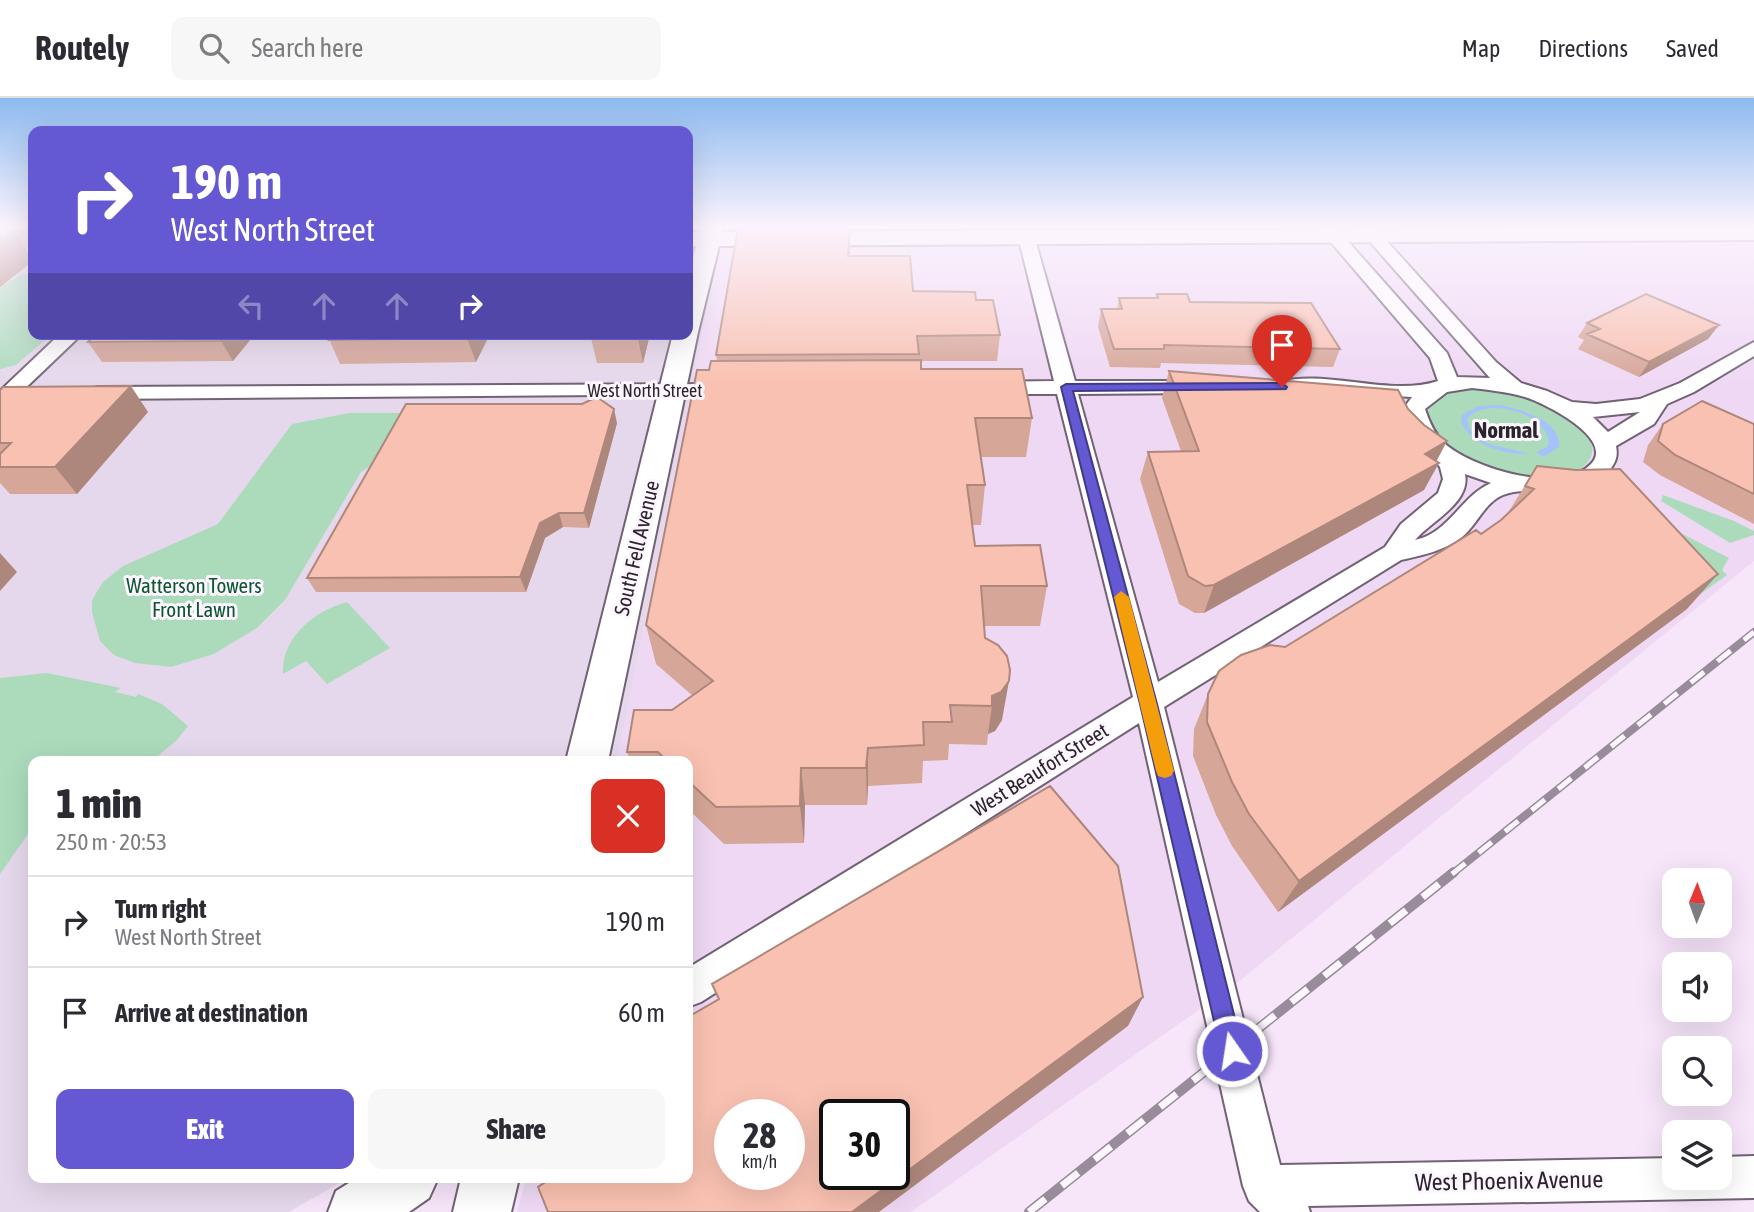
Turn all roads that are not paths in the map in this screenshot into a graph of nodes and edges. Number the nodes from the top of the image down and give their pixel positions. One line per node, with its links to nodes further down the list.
1 (696, 279): 5 (main road)
2 (1037, 279): 10 (street)
3 (1383, 279): 9 (street)
4 (1398, 279): 13 (street)
5 (693, 297)
6 (66, 340): 16 (street)
7 (685, 340): 15 (main road, South Fell Avenue)
8 (1754, 348): 18 (street)
9 (1442, 386): 13 (street); 20 (street); 20 (street)
10 (1066, 387): 11 (street); 12 (street); 25 (street)
11 (1226, 387)
12 (965, 388)
13 (1514, 388): 19 (street)
14 (747, 390): 15 (street, West North Street)
15 (672, 391): 17 (street, West North Street); 26 (main road, South Fell Avenue)
16 (42, 394)
17 (80, 394)
18 (1657, 403): 19 (street); 21 (street)
19 (1565, 407): 21 (street)
20 (1420, 426): 22 (street)
21 (1605, 443): 23 (street)
22 (1443, 454): 23 (street); 24 (street, West Beaufort Street)
23 (1527, 484): 24 (street, West Beaufort Street)
24 (1394, 553): 25 (street, West Beaufort Street)
25 (1149, 704): 27 (street, West Beaufort Street); 31 (street)
26 (588, 756)
27 (693, 986)
28 (1754, 1177): 31 (street, West Phoenix Avenue)
29 (401, 1183): 32 (main road)
30 (489, 1183): 33 (main road)
31 (1269, 1203)
32 (357, 1212)
33 (482, 1212)

